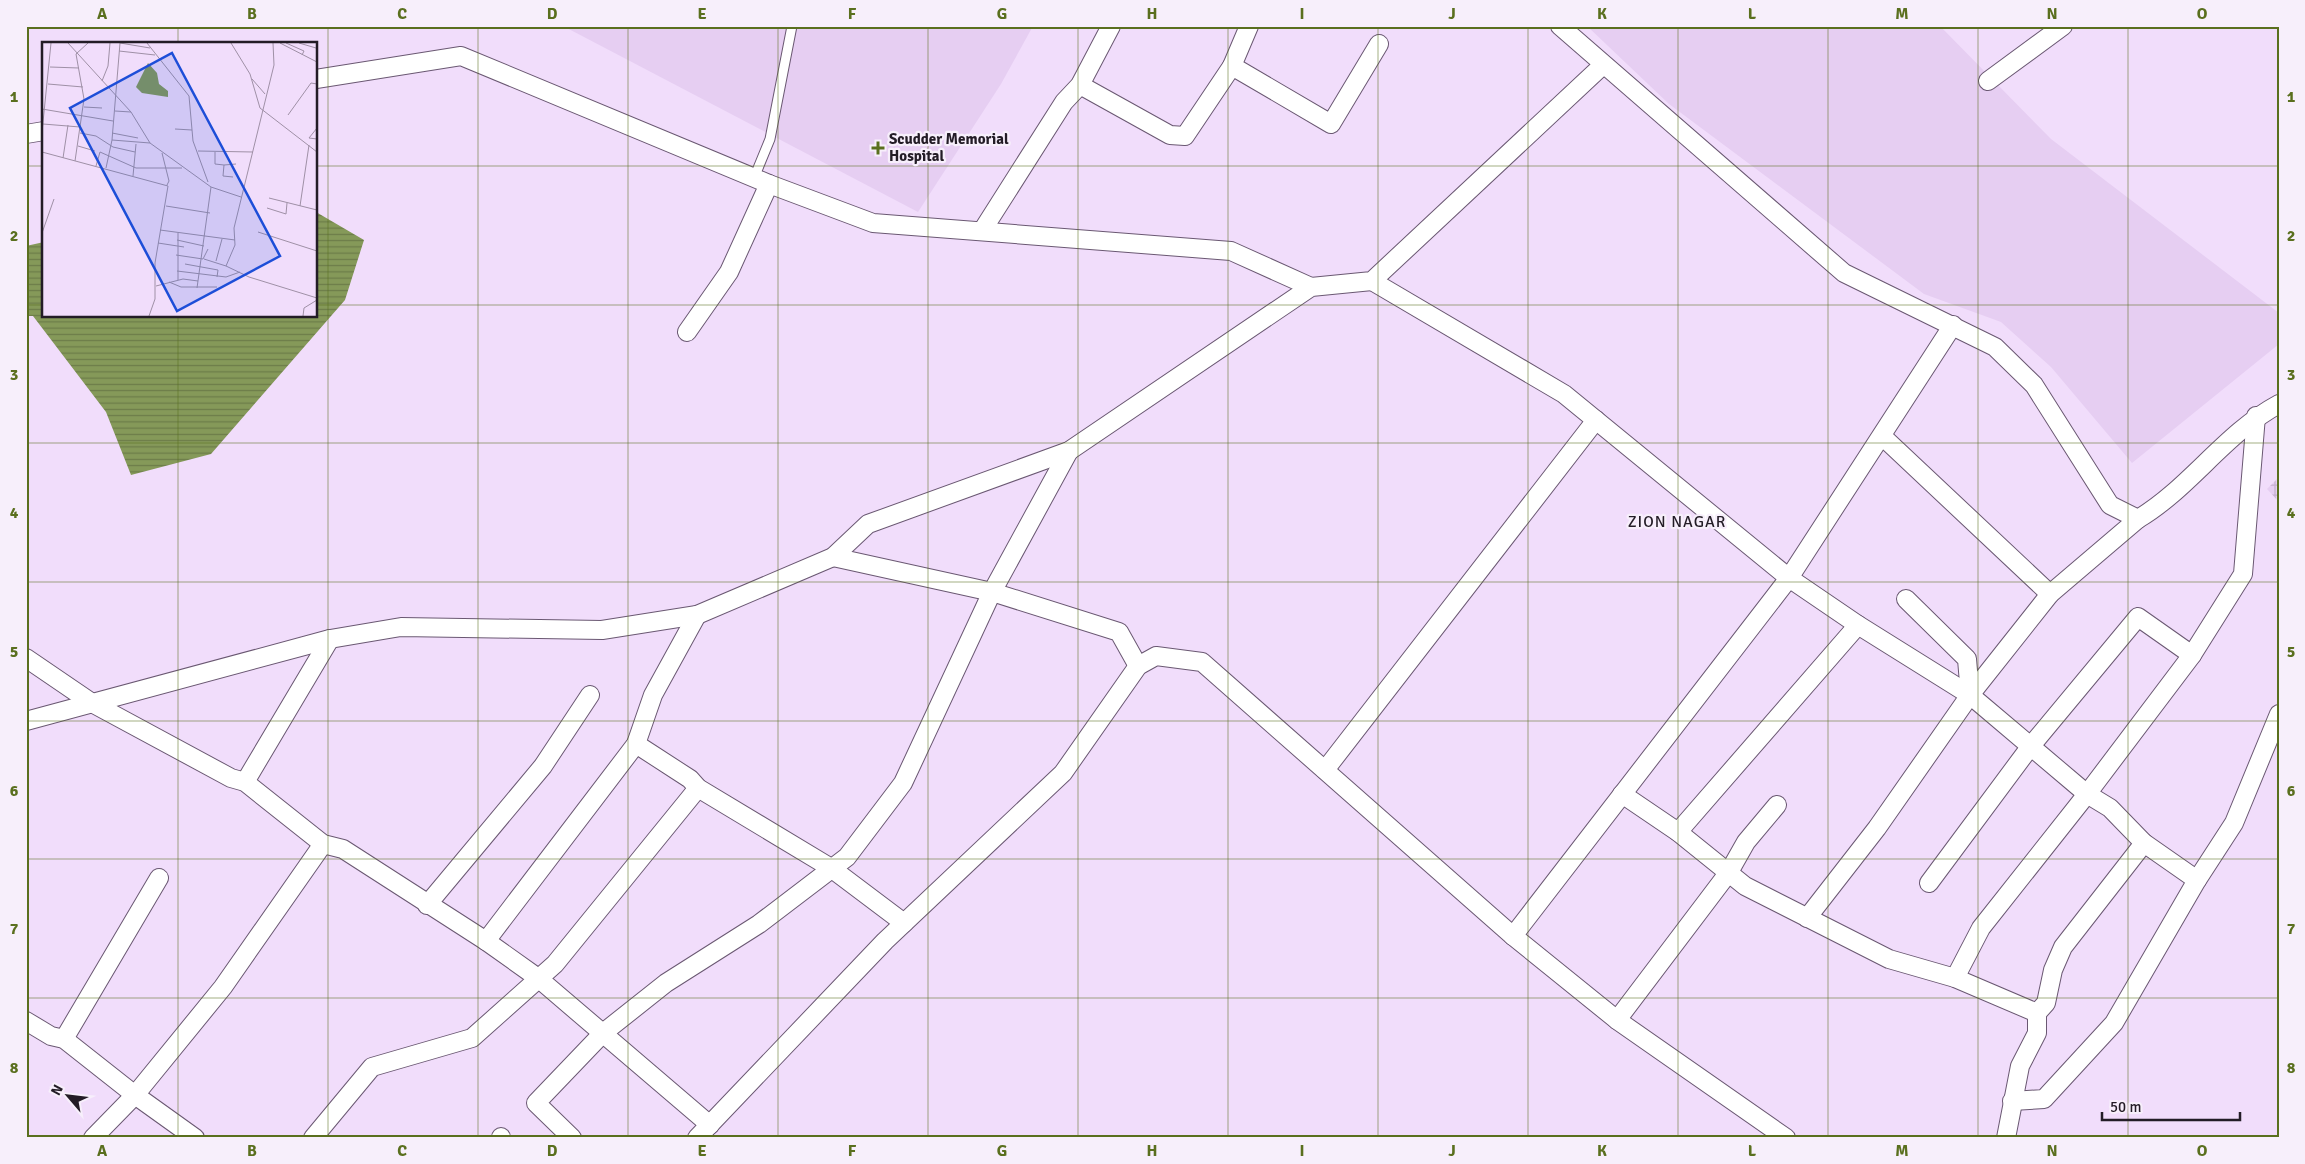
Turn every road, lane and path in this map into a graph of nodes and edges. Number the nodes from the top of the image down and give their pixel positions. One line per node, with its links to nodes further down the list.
1 (1111, 26): 11 (street)
2 (1249, 26): 8 (street)
3 (1560, 26): 7 (street)
4 (2063, 26): 10 (street)
5 (789, 28): 14 (lane)
6 (1379, 44): 8 (street)
7 (1603, 65): 16 (street); 18 (street)
8 (1232, 66): 11 (street)
9 (318, 79): 14 (street)
10 (1988, 81)
11 (1080, 86): 15 (street)
12 (42, 131): 13 (street)
13 (26, 134)
14 (762, 181): 15 (street); 19 (street)
15 (982, 231): 17 (street)
16 (1372, 281): 17 (street); 22 (street)
17 (1311, 287): 24 (street)
18 (1954, 325): 23 (street); 25 (street)
19 (687, 332)
20 (2279, 404): 21 (street)
21 (2256, 416): 25 (street); 34 (street)
22 (1596, 420): 27 (street); 44 (street)
23 (1882, 436): 27 (street); 29 (street)
24 (1069, 451): 26 (street); 28 (street)
25 (2138, 520): 29 (street)
26 (833, 556): 28 (street); 31 (street)
27 (1789, 578): 32 (street); 47 (street)
28 (992, 592): 36 (street); 53 (street)
29 (2050, 594): 38 (street)
30 (1906, 599): 38 (street)
31 (697, 615): 33 (street); 42 (street)
32 (1858, 625): 38 (street); 50 (street)
33 (330, 638): 39 (street); 45 (street)
34 (2192, 655): 43 (street); 48 (street)
35 (26, 658): 39 (street)
36 (1138, 666): 44 (street); 60 (street)
37 (590, 694): 58 (street)
38 (1970, 695): 43 (street); 59 (street)
39 (92, 703): 41 (street); 45 (street)
40 (2279, 714): 56 (street)
41 (26, 721)
42 (636, 744): 46 (street); 62 (street)
43 (2030, 747): 48 (street); 57 (street)
44 (1325, 770): 61 (street)
45 (245, 782): 52 (street)
46 (698, 788): 53 (street); 63 (street)
47 (1622, 794): 50 (street); 61 (street)
48 (2087, 794): 51 (street); 64 (street)
49 (1777, 805): 54 (street)
50 (1678, 832): 54 (street)
51 (2144, 842): 56 (street); 65 (street)
52 (323, 844): 58 (street); 70 (street)
53 (830, 868): 60 (street); 68 (street)
54 (1728, 872): 59 (street); 66 (street)
55 (159, 878): 69 (street)
56 (2197, 880): 71 (street)
57 (1929, 883)
58 (427, 905): 62 (street)
59 (1807, 918): 64 (street)
60 (904, 923): 72 (street)
61 (1513, 936): 66 (street)
62 (486, 941): 63 (street)
63 (538, 978): 68 (street); 75 (street)
64 (1955, 978): 65 (street)
65 (2037, 1013): 71 (street)
66 (1617, 1020): 78 (street)
67 (26, 1021): 69 (street)
68 (603, 1033): 72 (street); 76 (street)
69 (64, 1039): 70 (street)
70 (135, 1095): 73 (street); 74 (street)
71 (2012, 1102): 79 (street)
72 (710, 1125): 77 (street)
73 (94, 1138)
74 (195, 1138)
75 (313, 1138)
76 (572, 1138)
77 (698, 1138)
78 (1786, 1138)
79 (2006, 1138)

